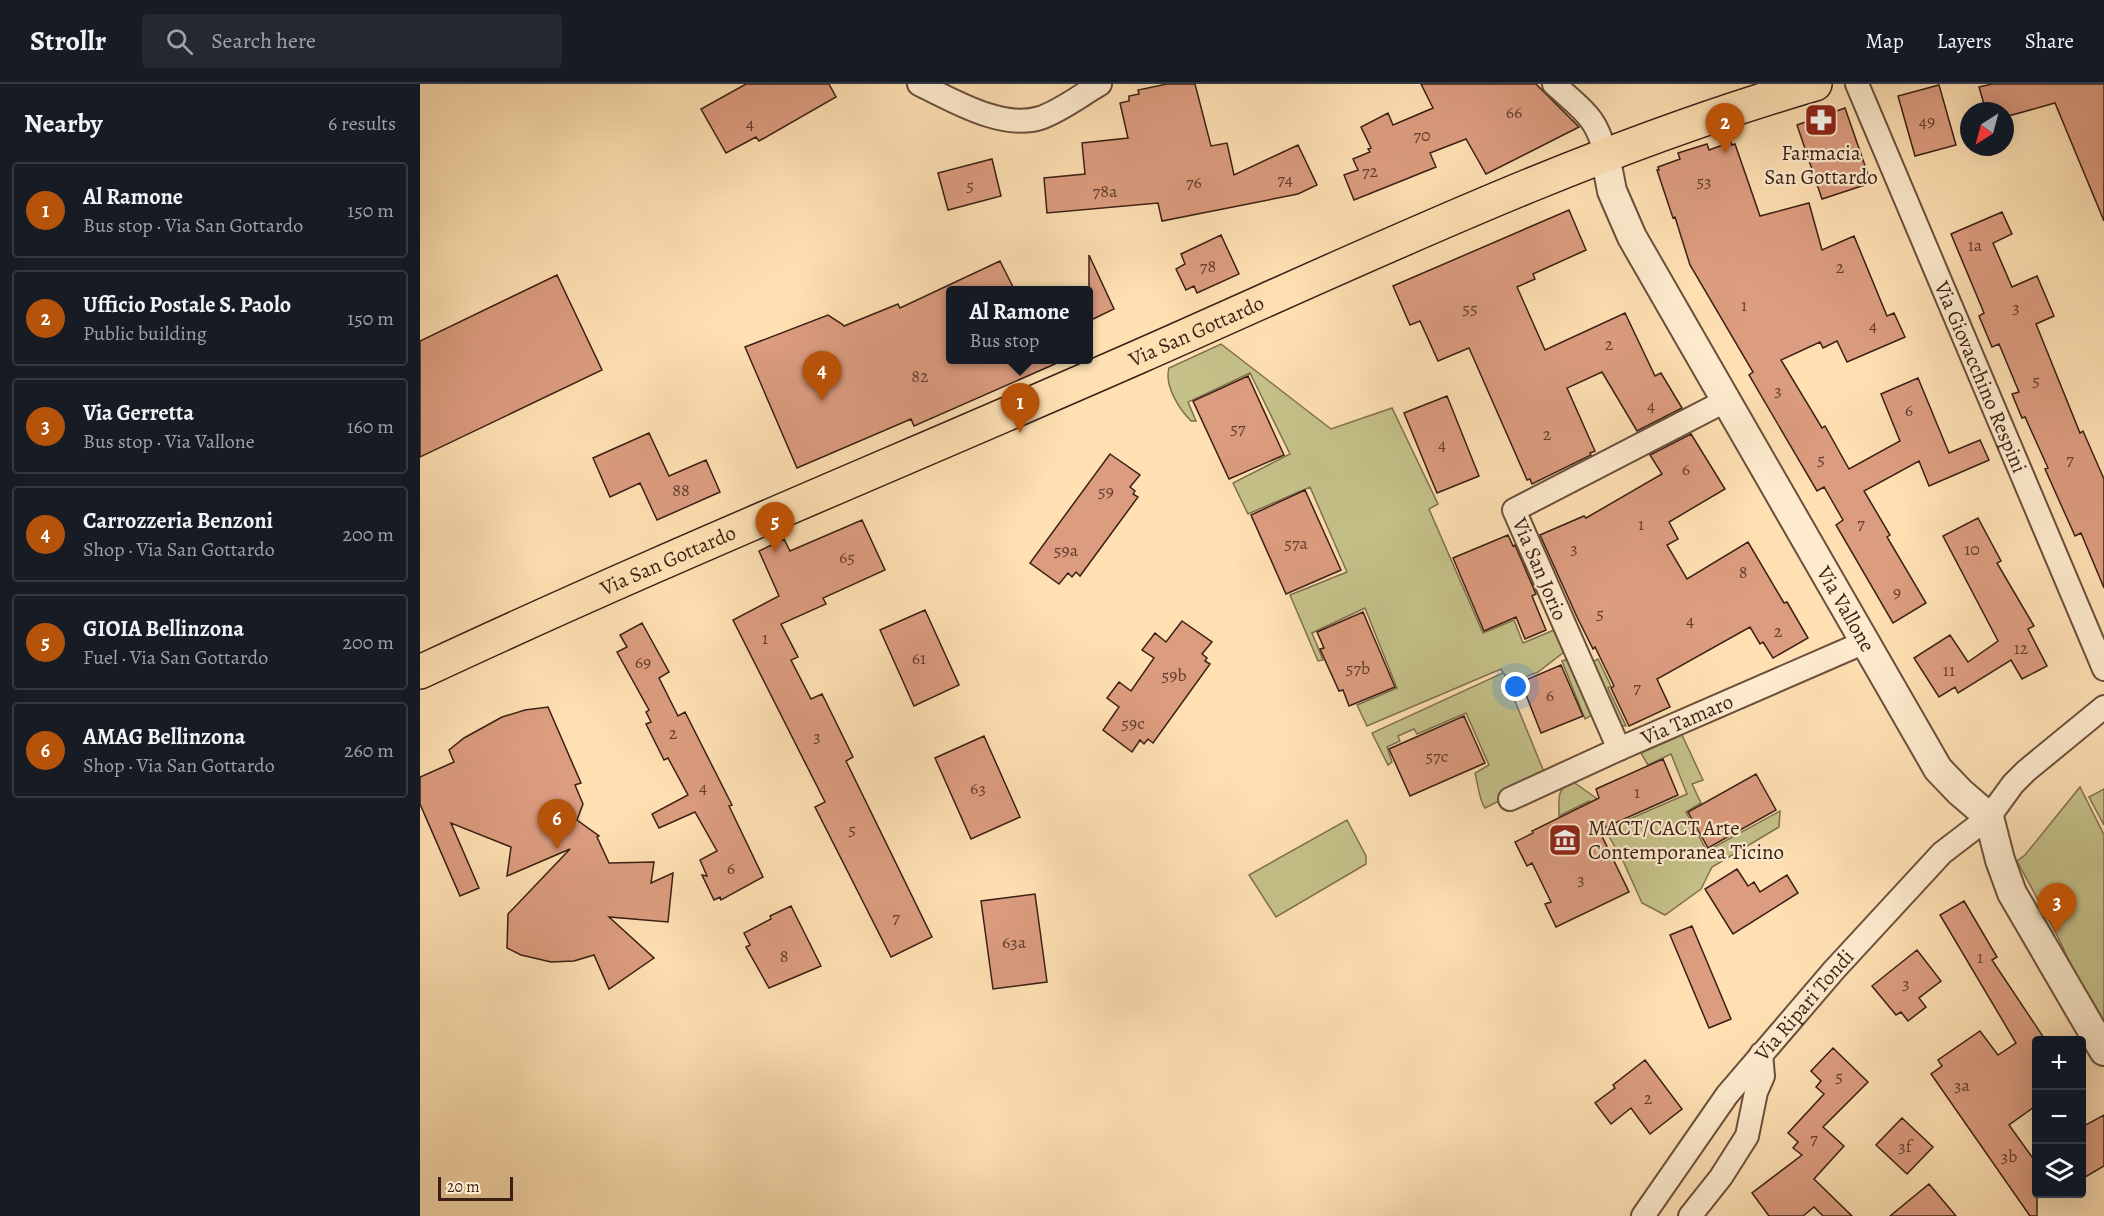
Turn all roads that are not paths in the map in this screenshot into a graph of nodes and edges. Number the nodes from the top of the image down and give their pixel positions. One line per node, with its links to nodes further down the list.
1 (919, 84): 2 (street)
2 (1100, 84)
3 (1554, 84): 6 (street)
4 (1815, 84): 6 (main road, Via San Gottardo)
5 (1857, 84): 9 (street, Via Giovacchino Respini)
6 (1605, 155): 7 (street, Via Vallone); 10 (main road, Via San Gottardo)
7 (1727, 400): 8 (street, Via Vallone); 12 (street, Via San Jorio)
8 (1865, 642): 12 (street, Via Tamaro); 14 (street, Via Vallone)
9 (2104, 669)
10 (420, 672)
11 (2104, 707): 14 (street, Via Ripari Tondi)
12 (1619, 749): 13 (street, Via Tamaro)
13 (1510, 799)
14 (1989, 817): 15 (street); 16 (street, Via Ripari Tondi)
15 (2104, 1051)
16 (1761, 1054): 17 (street, Via Ripari Tondi); 18 (street)
17 (1643, 1216)
18 (1690, 1216)

